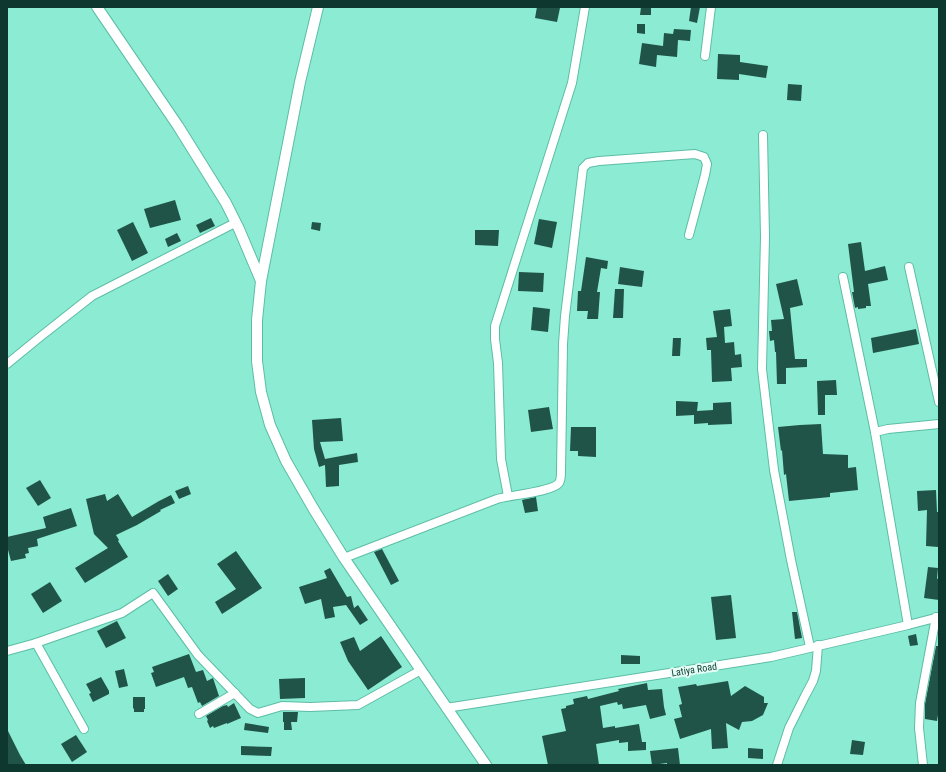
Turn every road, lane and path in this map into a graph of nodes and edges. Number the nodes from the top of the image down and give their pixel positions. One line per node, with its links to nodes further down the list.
1 (97, 7): 11 (street)
2 (318, 7): 11 (street)
3 (585, 7): 16 (street)
4 (711, 7): 5 (street)
5 (705, 56)
6 (763, 135): 21 (street)
7 (233, 224): 12 (street)
8 (689, 235): 16 (street)
9 (909, 267): 13 (street)
10 (843, 277): 15 (street)
11 (260, 281): 17 (street)
12 (7, 364)
13 (939, 402)
14 (939, 424): 15 (street)
15 (875, 432): 19 (street)
16 (508, 496): 17 (street)
17 (344, 558): 23 (street)
18 (938, 617): 19 (street, Latiya Road); 30 (street)
19 (908, 625): 21 (street, Latiya Road)
20 (36, 643): 22 (street); 24 (street); 27 (street)
21 (814, 646): 25 (street, Latiya Road); 29 (street)
22 (7, 651)
23 (420, 670): 24 (street); 25 (street)
24 (234, 693): 26 (street)
25 (446, 708): 28 (street)
26 (199, 714)
27 (84, 729)
28 (486, 765)
29 (777, 765)
30 (923, 765)

